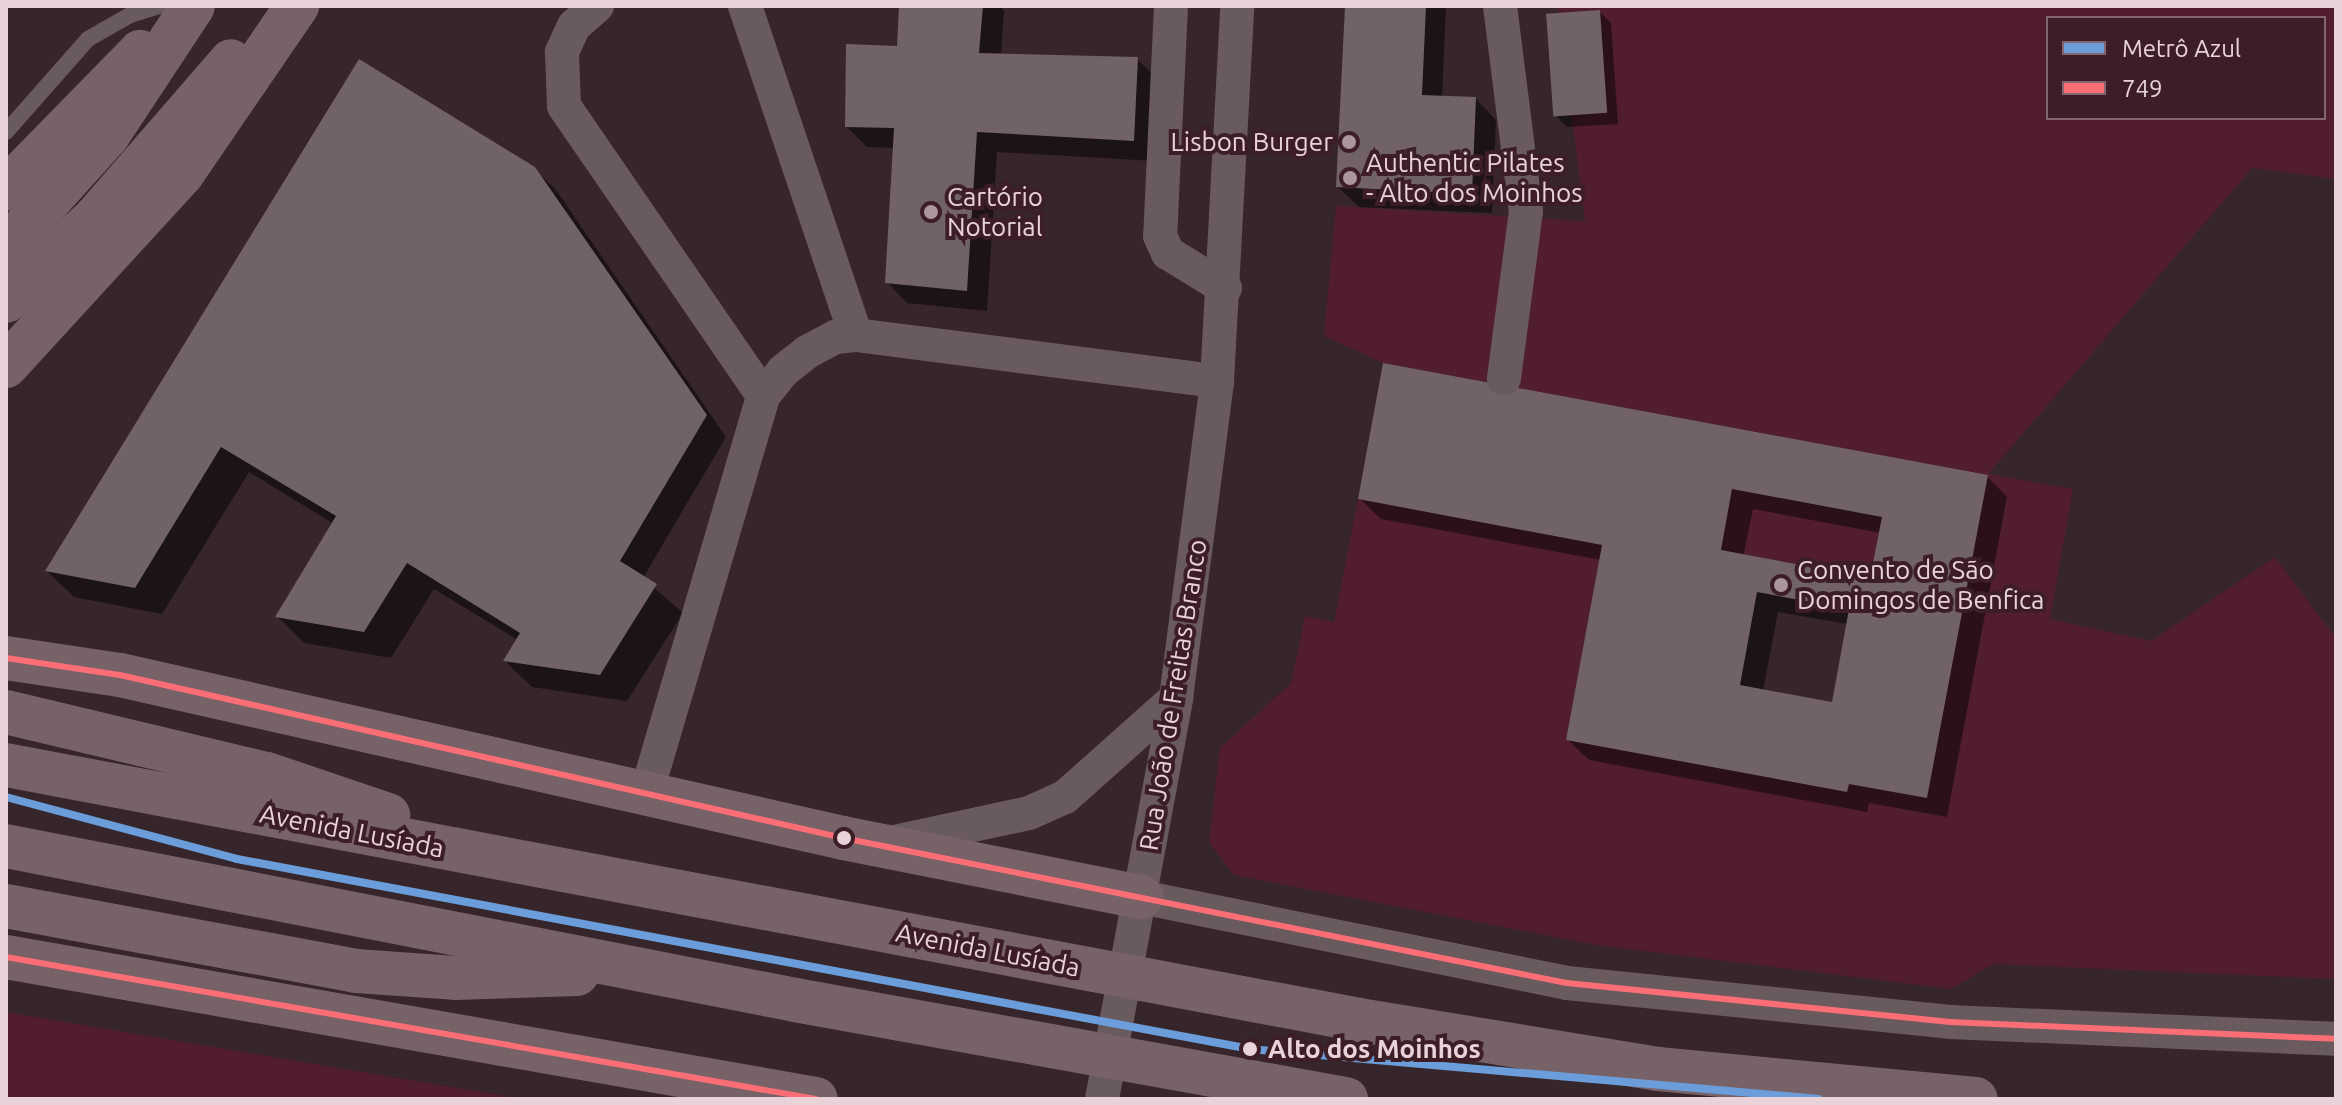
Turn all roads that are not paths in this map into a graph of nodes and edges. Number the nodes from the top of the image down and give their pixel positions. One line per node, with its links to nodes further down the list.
1 (160, 6): 10 (lane)
2 (190, 6): 11 (main road); 12 (main road)
3 (279, 6): 14 (main road)
4 (297, 6): 16 (main road)
5 (597, 6): 19 (street)
6 (745, 6): 15 (street)
7 (1171, 6): 13 (street)
8 (1237, 6): 13 (street, Rua João de Freitas Branco)
9 (1500, 6): 17 (street)
10 (6, 132)
11 (6, 189)
12 (6, 248)
13 (1225, 288): 18 (street, Rua João de Freitas Branco)
14 (6, 301)
15 (856, 335): 18 (street); 19 (street)
16 (6, 366)
17 (1504, 379)
18 (1217, 381): 23 (street, Rua João de Freitas Branco)
19 (763, 396): 26 (street)
20 (6, 631): 22 (main road)
21 (6, 658): 22 (main road)
22 (120, 675): 26 (main road)
23 (1176, 698): 27 (street); 30 (street, Rua João de Freitas Branco)
24 (6, 712): 29 (main road)
25 (6, 765): 29 (main road, Avenida Lusíada)
26 (647, 791): 27 (main road)
27 (876, 845): 30 (main road)
28 (6, 846): 33 (main road)
29 (535, 865): 38 (main road, Avenida Lusíada)
30 (1141, 897): 34 (street); 36 (street, Rua João de Freitas Branco)
31 (6, 906): 33 (main road)
32 (6, 957): 35 (main road)
33 (656, 971): 37 (main road)
34 (2336, 1039)
35 (816, 1099)
36 (1102, 1099)
37 (1346, 1099)
38 (1976, 1099)

